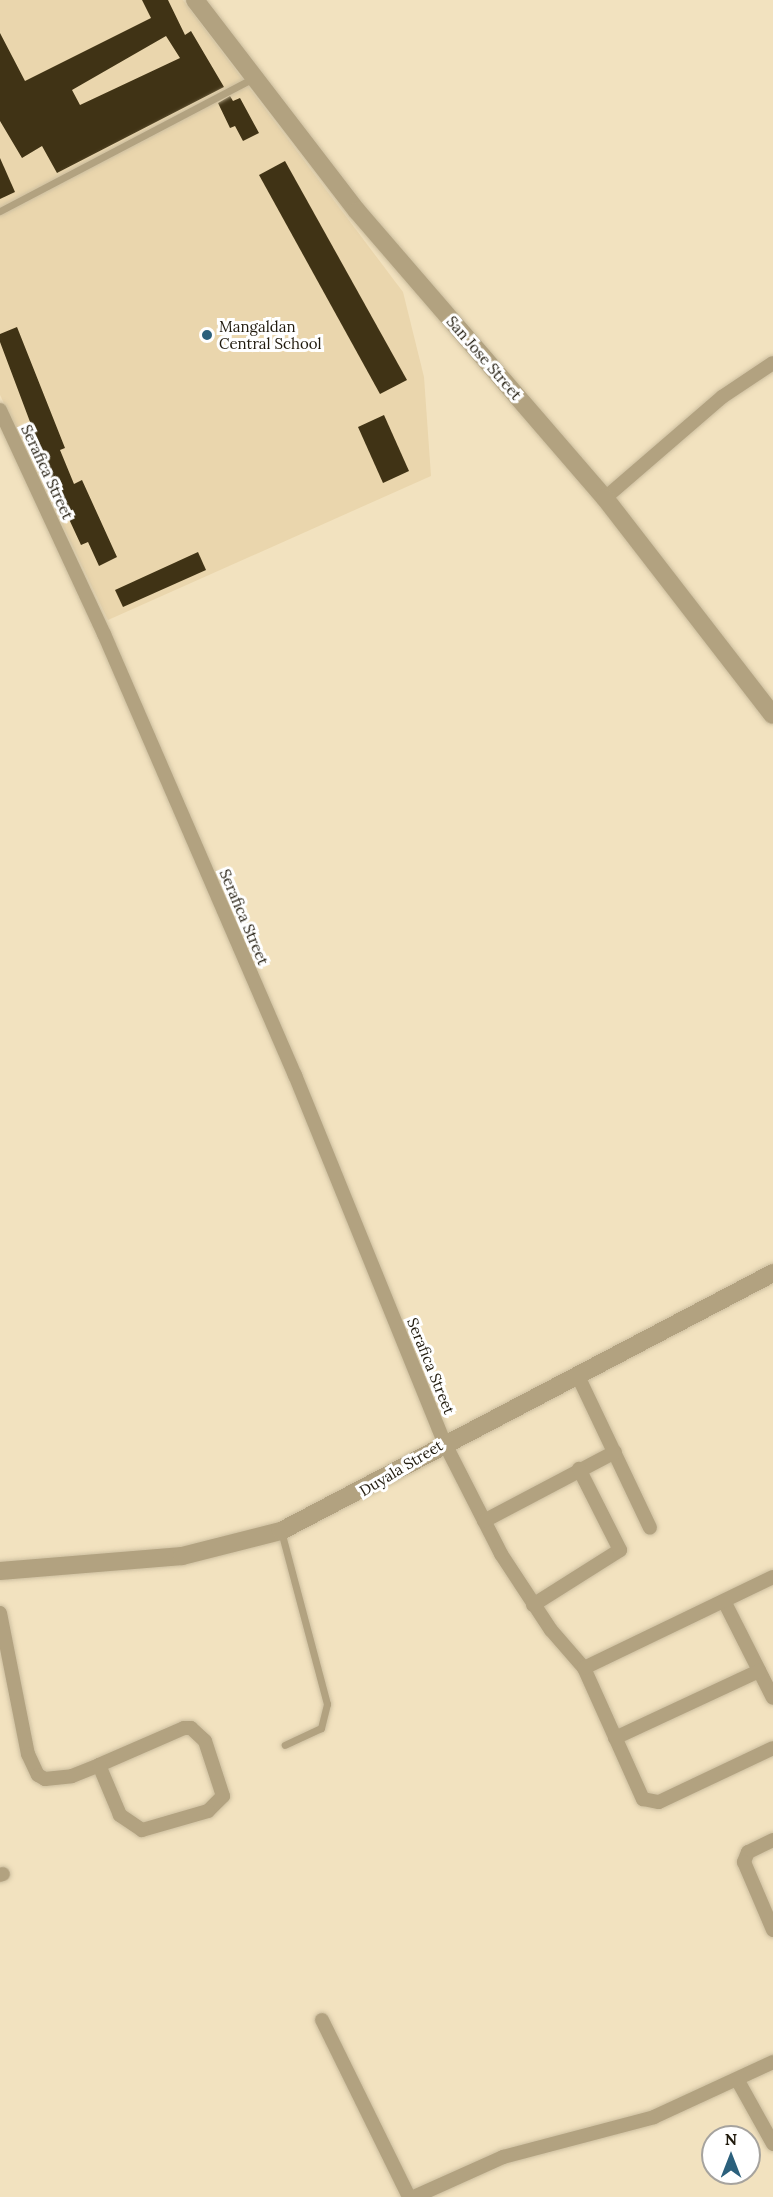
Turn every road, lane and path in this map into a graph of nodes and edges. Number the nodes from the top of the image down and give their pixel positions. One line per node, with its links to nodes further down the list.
1 (195, 0): 2 (street, San Jose Street)
2 (254, 78): 3 (lane); 6 (street, San Jose Street)
3 (0, 211)
4 (773, 363): 6 (street)
5 (0, 410): 10 (street, Serafica Street)
6 (604, 498): 7 (street, San Jose Street)
7 (773, 715)
8 (773, 1273): 9 (street, Duyala Street)
9 (577, 1374): 10 (street, Duyala Street); 11 (street)
10 (444, 1442): 13 (street, Serafica Street); 15 (street, Duyala Street)
11 (615, 1452): 12 (street); 14 (street)
12 (579, 1469): 13 (street); 19 (street)
13 (484, 1521): 19 (street, Serafica Street)
14 (650, 1528)
15 (281, 1531): 16 (street, Duyala Street); 25 (lane)
16 (0, 1571)
17 (773, 1577): 18 (street)
18 (725, 1603): 21 (street); 22 (street)
19 (533, 1605): 21 (street, Serafica Street)
20 (0, 1613): 27 (street)
21 (584, 1668): 24 (street, Serafica Street)
22 (759, 1671): 23 (street); 24 (street)
23 (773, 1698)
24 (615, 1738): 26 (street, Serafica Street)
25 (285, 1745)
26 (773, 1748)
27 (99, 1765): 27 (street)
28 (773, 1840): 29 (street)
29 (773, 1930)
30 (322, 2020): 34 (street)
31 (773, 2062): 32 (street)
32 (738, 2081): 33 (street); 34 (street)
33 (773, 2144)
34 (412, 2197)

